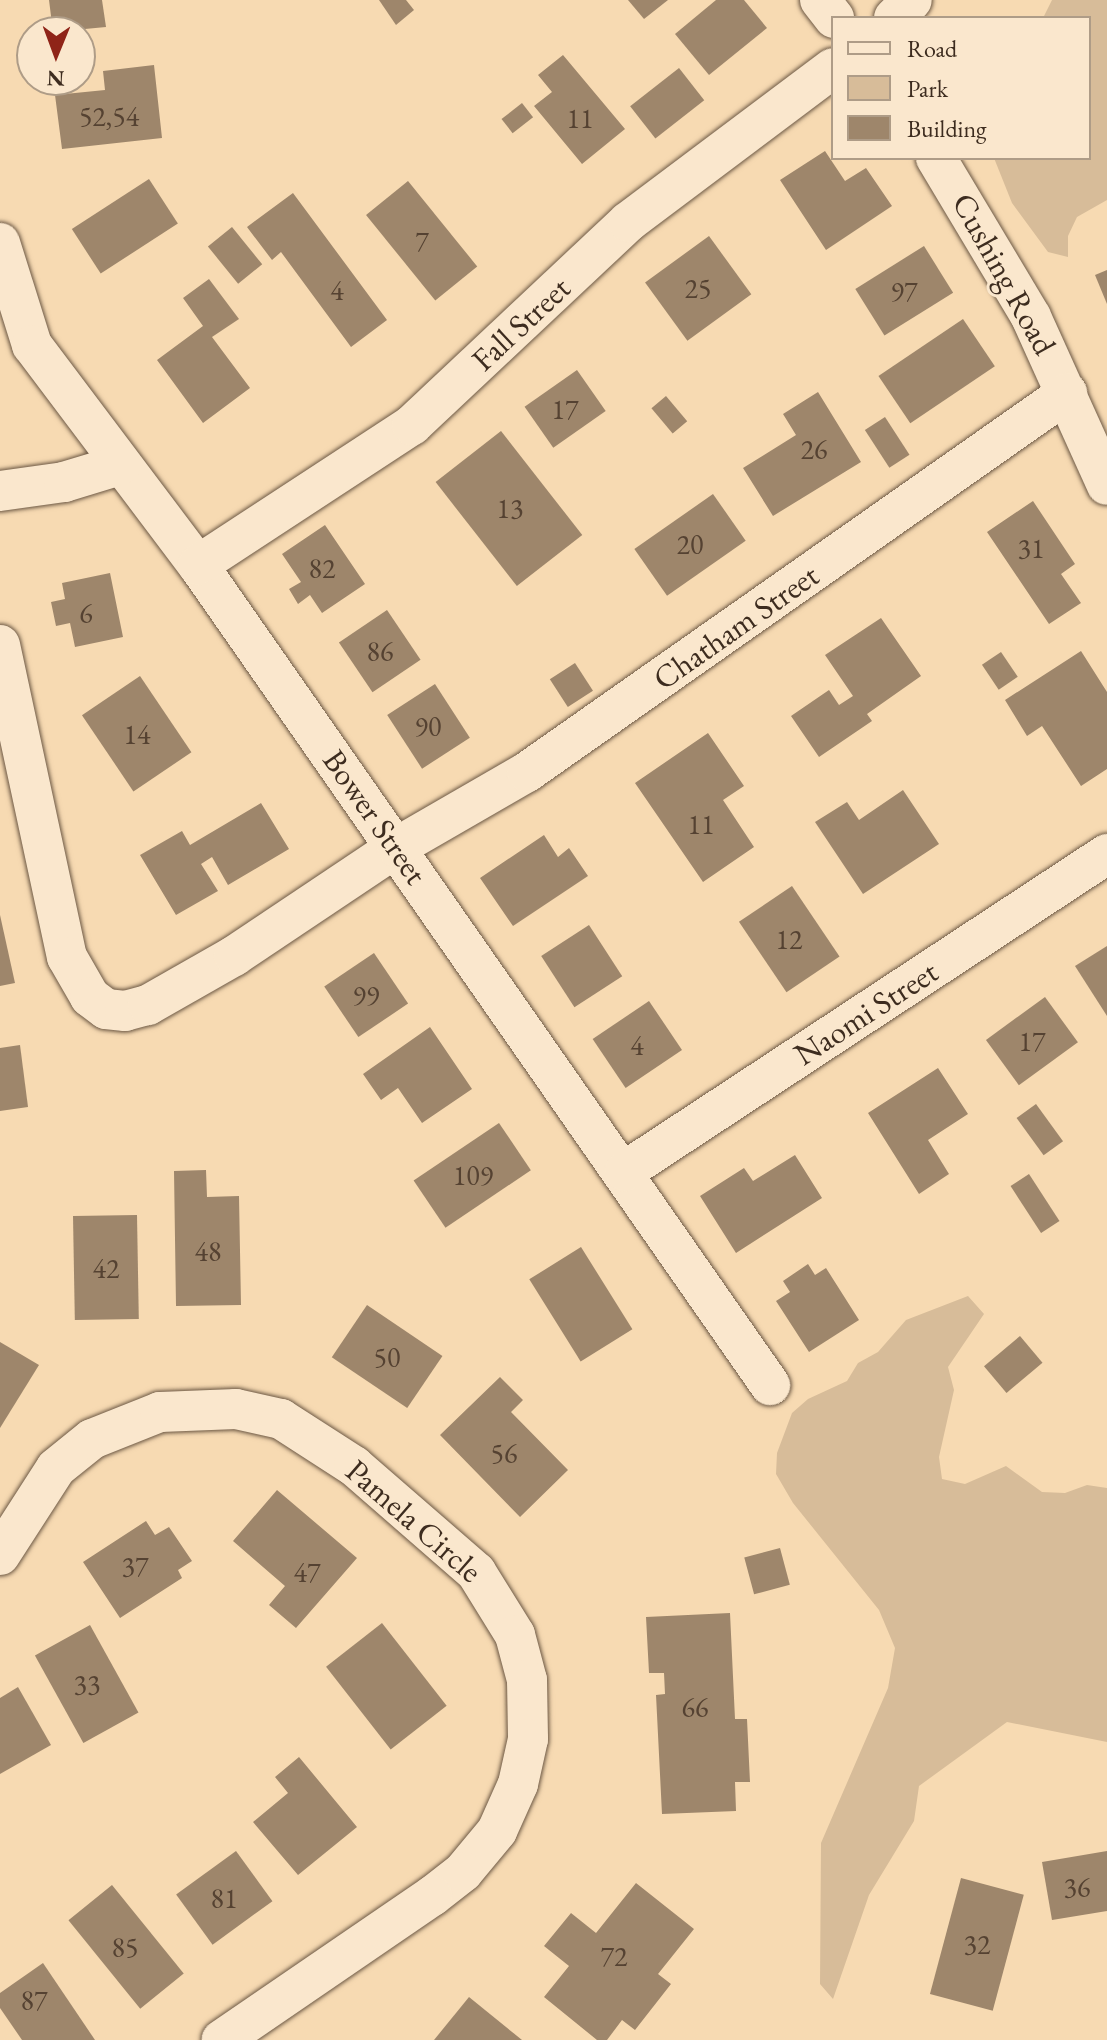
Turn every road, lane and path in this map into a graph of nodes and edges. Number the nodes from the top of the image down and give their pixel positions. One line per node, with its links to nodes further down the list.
1 (820, 0): 3 (street)
2 (912, 0): 4 (street)
3 (832, 16)
4 (896, 16)
5 (831, 70): 12 (street, Fall Street)
6 (937, 160): 8 (street, Cushing Road)
7 (0, 243): 9 (street, Bower Street)
8 (1067, 393): 10 (street, Cushing Road); 14 (street, Chatham Street)
9 (120, 465): 11 (street); 12 (street, Bower Street)
10 (1107, 485)
11 (0, 491)
12 (198, 565): 14 (street, Bower Street)
13 (0, 645): 14 (street, Chatham Street)
14 (397, 847): 16 (street, Bower Street)
15 (1107, 854): 16 (street, Naomi Street)
16 (625, 1171): 17 (street, Bower Street)
17 (770, 1385)
18 (0, 1555): 19 (street, Pamela Circle)
19 (222, 2040)

